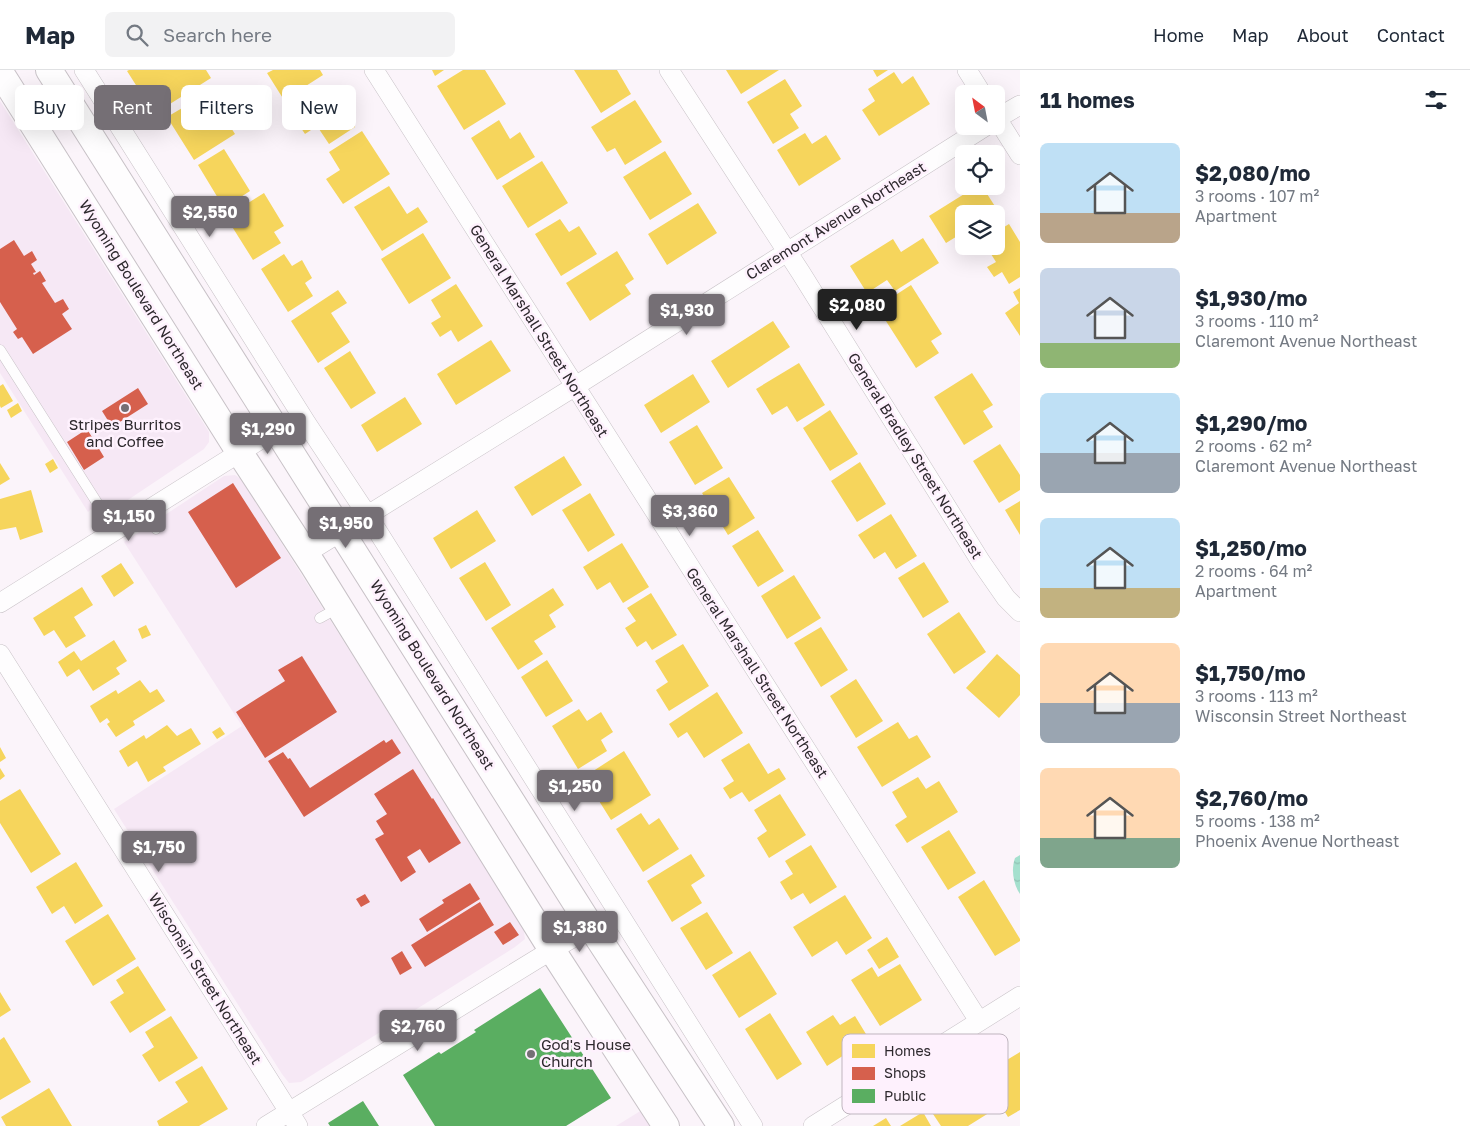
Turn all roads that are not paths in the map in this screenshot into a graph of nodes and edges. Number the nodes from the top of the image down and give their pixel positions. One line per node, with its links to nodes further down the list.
1 (49, 70): 16 (main road, Wyoming Boulevard Northeast)
2 (84, 70): 19 (street)
3 (374, 70): 15 (street, General Marshall Street Northeast)
4 (669, 70): 13 (street, General Bradley Street Northeast)
5 (966, 70): 7 (street)
6 (0, 72): 17 (main road, Wyoming Boulevard Northeast)
7 (976, 85)
8 (1020, 104): 9 (street, Claremont Avenue Northeast)
9 (1005, 113)
10 (971, 135): 13 (street, Claremont Avenue Northeast)
11 (1005, 135): 12 (street)
12 (1020, 155)
13 (788, 252): 15 (street, Claremont Avenue Northeast); 25 (street, General Bradley Street Northeast)
14 (0, 350): 21 (lane)
15 (574, 387): 19 (street, Claremont Avenue Northeast); 30 (street, General Marshall Street Northeast)
16 (277, 429): 17 (street); 22 (main road, Wyoming Boulevard Northeast)
17 (240, 453): 18 (street); 23 (main road, Wyoming Boulevard Northeast)
18 (145, 512): 20 (lane); 21 (street)
19 (368, 516): 22 (street, Claremont Avenue Northeast); 37 (street)
20 (156, 529)
21 (115, 531): 24 (street)
22 (342, 532): 23 (street, Claremont Avenue Northeast); 27 (main road, Wyoming Boulevard Northeast)
23 (305, 554): 28 (main road, Wyoming Boulevard Northeast)
24 (0, 603)
25 (1020, 612)
26 (0, 654): 33 (street, Wisconsin Street Northeast)
27 (591, 927): 28 (street); 36 (main road, Wyoming Boulevard Northeast)
28 (552, 950): 33 (street); 35 (main road, Wyoming Boulevard Northeast)
29 (1020, 996): 30 (street)
30 (979, 1021): 31 (street)
31 (958, 1034)
32 (842, 1108): 38 (street)
33 (294, 1119): 34 (street)
34 (266, 1126)
35 (666, 1126)
36 (721, 1126)
37 (753, 1126)
38 (813, 1126)

